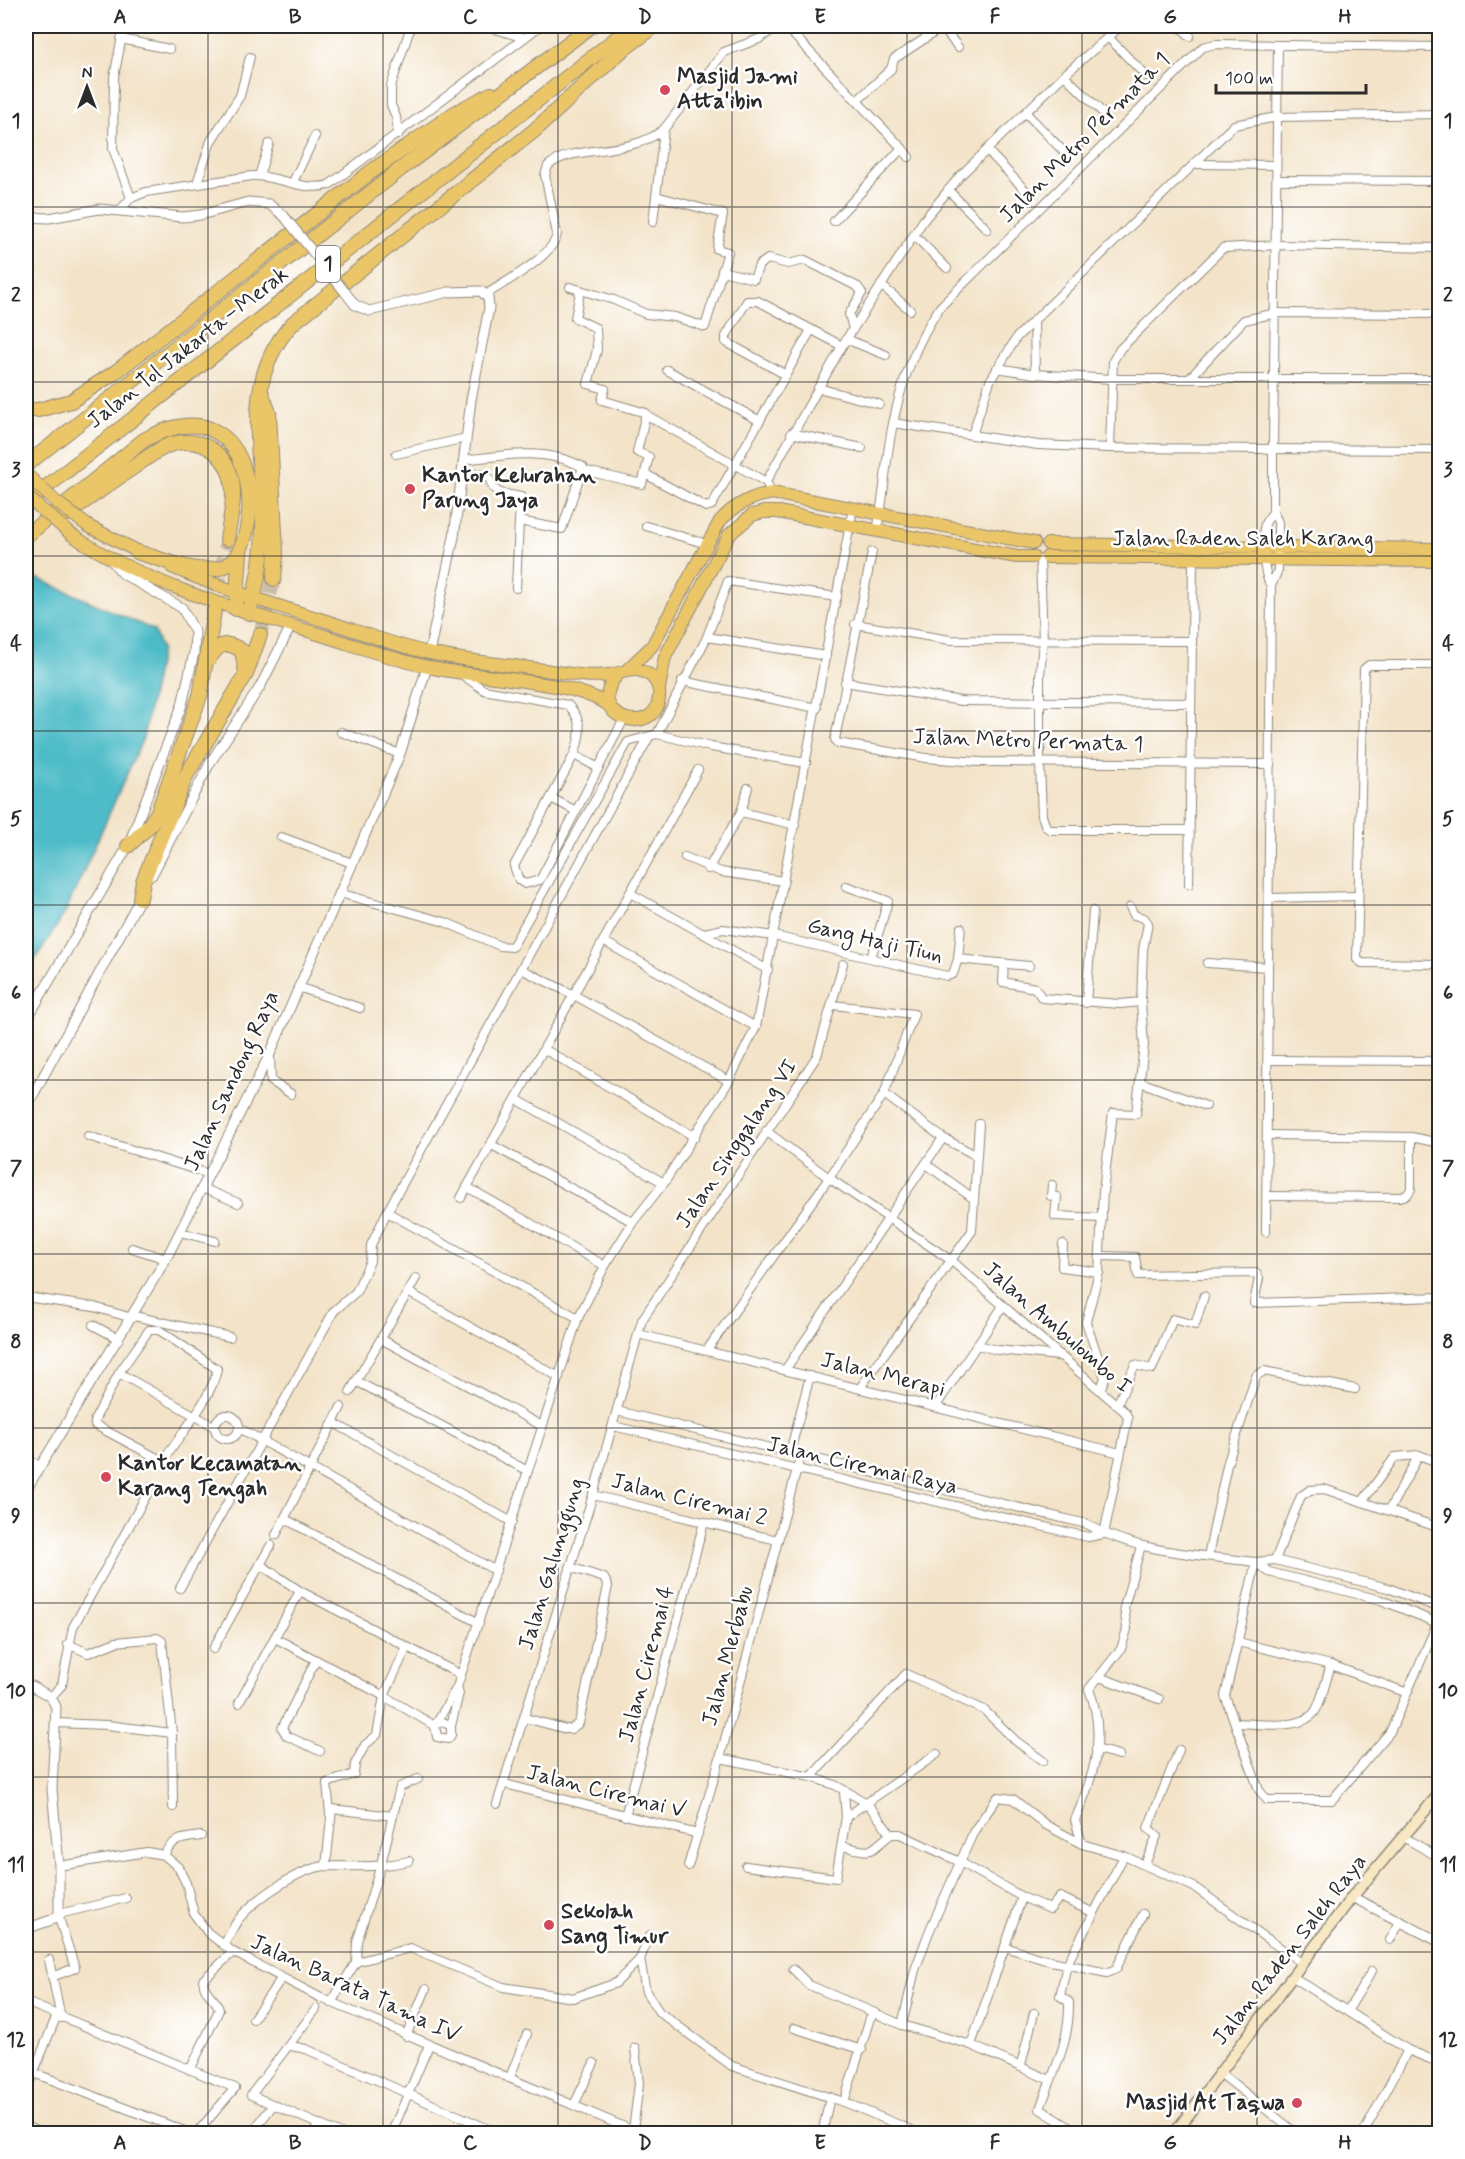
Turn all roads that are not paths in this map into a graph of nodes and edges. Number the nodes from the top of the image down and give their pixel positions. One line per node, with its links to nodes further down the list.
1 (124, 26): 16 (street)
2 (411, 26): 31 (street)
3 (486, 26): 15 (street)
4 (540, 26): 15 (street)
5 (591, 26): 22 (highway, Jalan Tol Jakarta–Merak / 1)
6 (632, 26): 105 (highway, Jalan Tol Jakarta–Merak / 1)
7 (655, 26): 82 (highway)
8 (778, 26): 30 (street)
9 (785, 26): 25 (street)
10 (942, 26): 18 (street); 25 (street)
11 (1122, 26): 14 (street)
12 (1179, 26): 13 (street)
13 (1190, 36)
14 (1108, 37): 23 (street); 24 (street)
15 (524, 38): 31 (street)
16 (121, 39): 20 (street); 48 (street)
17 (1278, 45): 19 (street, Jalan Metro Permata 1); 29 (street); 87 (street, Jalan Metro Permata 1)
18 (958, 47)
19 (1440, 47)
20 (169, 50)
21 (250, 57): 44 (street)
22 (529, 74): 53 (highway, Jalan Tol Jakarta–Merak / 1); 66 (highway)
23 (1064, 75): 26 (street); 27 (street)
24 (1146, 76)
25 (858, 100): 34 (street)
26 (1102, 112)
27 (1026, 113): 35 (street); 36 (street)
28 (1440, 114): 29 (street)
29 (1277, 117): 38 (street); 39 (street)
30 (664, 129): 47 (street); 63 (street)
31 (398, 135): 43 (street)
32 (315, 136): 43 (street)
33 (269, 144): 40 (street)
34 (902, 148): 37 (street); 51 (street)
35 (987, 150): 45 (street); 46 (street)
36 (1065, 153)
37 (909, 157)
38 (1196, 164): 39 (street); 68 (street)
39 (1276, 165): 41 (street)
40 (259, 176): 43 (street); 44 (street)
41 (1276, 180): 42 (street); 56 (street)
42 (1440, 181)
43 (294, 182)
44 (197, 183): 48 (street)
45 (948, 190): 54 (street); 55 (street)
46 (1025, 190)
47 (656, 196): 52 (street); 59 (street)
48 (131, 198): 49 (street)
49 (121, 209): 50 (street); 63 (street, bridge)
50 (26, 218)
51 (834, 221)
52 (653, 222)
53 (330, 225): 66 (highway); 98 (highway, Jalan Tol Jakarta–Merak / 1)
54 (987, 229)
55 (914, 235): 58 (street); 60 (street)
56 (1277, 245): 57 (street); 65 (street); 79 (street)
57 (1440, 248)
58 (947, 268)
59 (722, 271): 62 (street); 69 (street)
60 (881, 285): 64 (street); 69 (street)
61 (570, 287): 62 (street)
62 (580, 292): 99 (street)
63 (486, 294): 90 (street)
64 (910, 310)
65 (1276, 313): 67 (street); 77 (street); 78 (street)
66 (187, 314): 84 (highway)
67 (1440, 314)
68 (1034, 320): 73 (street); 75 (street)
69 (853, 329): 71 (street)
70 (811, 330): 71 (street); 76 (street); 76 (street)
71 (844, 342): 72 (street); 81 (street)
72 (886, 355)
73 (997, 368): 75 (street); 89 (street)
74 (667, 370): 86 (street)
75 (1035, 374): 79 (street)
76 (786, 375): 86 (street)
77 (1190, 378): 78 (street); 79 (street)
78 (1274, 378): 80 (street); 93 (street)
79 (1111, 379): 92 (street)
80 (1440, 380)
81 (818, 388): 83 (street); 88 (street)
82 (261, 392): 131 (highway); 136 (highway)
83 (879, 404)
84 (26, 410)
85 (648, 416): 97 (street)
86 (760, 421): 97 (street)
87 (893, 423): 89 (street); 108 (street, Jalan Metro Permata 1)
88 (791, 433): 91 (street); 103 (street)
89 (972, 435): 92 (street)
90 (466, 438): 95 (street); 96 (street)
91 (862, 448)
92 (1110, 448): 93 (street)
93 (1273, 448): 94 (street); 107 (street)
94 (1440, 450)
95 (396, 454)
96 (464, 460): 99 (street); 100 (street)
97 (734, 462): 102 (street); 103 (street)
98 (26, 465)
99 (582, 470): 109 (street)
100 (462, 472): 109 (street); 145 (street)
101 (26, 474): 123 (main road, bridge)
102 (647, 475)
103 (769, 488): 106 (main road); 117 (main road)
104 (26, 496): 125 (main road, bridge)
105 (26, 504)
106 (853, 508): 108 (main road); 110 (street)
107 (1273, 512): 119 (street); 120 (street)
108 (880, 514): 112 (street, Jalan Metro Permata 1); 116 (main road)
109 (519, 521): 133 (street)
110 (850, 525): 112 (main road, Jalan Raden Saleh Karang); 135 (street); 155 (main road, Jalan Raden Saleh Karang)
111 (646, 526): 117 (street)
112 (877, 530): 126 (main road, Jalan Raden Saleh Karang)
113 (26, 536): 122 (highway)
114 (227, 539): 115 (highway)
115 (26, 541)
116 (1034, 543): 118 (main road); 126 (main road)
117 (708, 544): 150 (main road)
118 (1048, 544): 119 (main road, Jalan Raden Saleh Karang); 126 (main road)
119 (1264, 546): 120 (main road, Jalan Raden Saleh Karang); 129 (street)
120 (1278, 546): 121 (main road, Jalan Raden Saleh Karang); 130 (street)
121 (1440, 549): 127 (main road)
122 (240, 551): 123 (highway); 134 (highway)
123 (138, 552): 134 (main road)
124 (872, 552): 139 (street, Jalan Metro Permata 1)
125 (109, 557): 138 (main road); 179 (street)
126 (1040, 558): 128 (main road, Jalan Raden Saleh Karang); 143 (street)
127 (1440, 560): 130 (main road, Jalan Raden Saleh Karang)
128 (1192, 561): 129 (main road, Jalan Raden Saleh Karang); 144 (street)
129 (1264, 561): 130 (main road, Jalan Raden Saleh Karang); 132 (street)
130 (1278, 561): 132 (street)
131 (274, 579)
132 (1271, 586): 169 (street)
133 (516, 588)
134 (237, 593): 136 (main road); 138 (highway)
135 (837, 597): 142 (street); 146 (street)
136 (253, 598): 138 (highway); 145 (main road)
137 (214, 611): 147 (highway)
138 (242, 611): 140 (main road)
139 (855, 624): 143 (street); 154 (street, Jalan Metro Permata 1)
140 (291, 626): 149 (main road); 189 (street)
141 (260, 635): 151 (highway)
142 (707, 637): 146 (street); 153 (street)
143 (1043, 641): 144 (street); 156 (street)
144 (1191, 641): 157 (street)
145 (429, 653): 150 (main road)
146 (826, 656): 159 (street)
147 (208, 661): 151 (highway); 179 (highway)
148 (1440, 665): 188 (street)
149 (427, 667): 152 (main road); 164 (street, Jalan Sandong Raya)
150 (623, 672): 155 (main road); 158 (main road)
151 (246, 674): 189 (highway)
152 (460, 674): 158 (main road); 165 (street)
153 (682, 681): 159 (street); 162 (street)
154 (845, 682): 156 (street); 167 (street, Jalan Metro Permata 1)
155 (659, 688): 160 (main road)
156 (1040, 703): 157 (street); 167 (street)
157 (1191, 703): 168 (street)
158 (610, 706): 160 (main road)
159 (817, 708): 166 (street)
160 (624, 719): 170 (street)
161 (341, 732): 164 (street)
162 (657, 734): 163 (street); 166 (street)
163 (648, 739): 186 (street); 205 (street)
164 (400, 754): 181 (street, Jalan Sandong Raya)
165 (574, 755): 170 (street); 173 (street)
166 (806, 763): 176 (street)
167 (1040, 763): 168 (street, Jalan Metro Permata 1); 177 (street)
168 (1190, 763): 169 (street, Jalan Metro Permata 1); 177 (street)
169 (1270, 764): 190 (street)
170 (599, 768): 174 (street)
171 (698, 770): 187 (street)
172 (748, 788): 175 (street)
173 (551, 798): 174 (street); 174 (street)
174 (576, 811)
175 (741, 812): 176 (street); 182 (street)
176 (795, 825): 183 (street)
177 (1189, 830): 184 (street)
178 (281, 837): 181 (street)
179 (128, 846): 213 (street)
180 (684, 857): 182 (street)
181 (352, 863): 186 (street, Jalan Sandong Raya)
182 (708, 868): 183 (street)
183 (784, 881): 195 (street)
184 (1189, 884)
185 (846, 886): 197 (street)
186 (339, 893): 207 (street, Jalan Sandong Raya)
187 (630, 894): 194 (street); 196 (street)
188 (1358, 896): 190 (street); 202 (street)
189 (140, 898): 225 (street)
190 (1269, 898): 204 (street)
191 (1130, 907): 209 (street)
192 (1093, 911): 210 (street)
193 (961, 928): 198 (street)
194 (704, 933): 195 (street, Gang Haji Tiun); 206 (street)
195 (774, 936): 197 (street, Gang Haji Tiun); 206 (street)
196 (603, 941): 208 (street); 214 (street)
197 (871, 958): 198 (street, Gang Haji Tiun)
198 (958, 959): 199 (street)
199 (1004, 963): 203 (street); 210 (street)
200 (1207, 963): 204 (street)
201 (843, 964): 211 (street, Jalan Singgalang VI)
202 (1440, 964)
203 (1029, 966)
204 (1268, 967): 217 (street)
205 (521, 969): 208 (street); 247 (street)
206 (768, 970): 214 (street)
207 (298, 987): 212 (street); 216 (street, Jalan Sandong Raya)
208 (574, 994): 215 (street); 219 (street)
209 (1141, 1002): 210 (street); 220 (street)
210 (1086, 1003)
211 (833, 1005): 222 (street); 227 (street, Jalan Singgalang VI)
212 (360, 1008)
213 (26, 1021)
214 (756, 1027): 219 (street)
215 (544, 1048): 223 (street); 230 (street)
216 (270, 1053): 221 (street); 237 (street, Jalan Sandong Raya)
217 (1268, 1060): 218 (street); 228 (street)
218 (1440, 1061)
219 (729, 1081): 230 (street)
220 (1140, 1082): 224 (street); 248 (street)
221 (291, 1094)
222 (884, 1094): 232 (street); 238 (street)
223 (516, 1099): 234 (street); 239 (street)
224 (1206, 1106)
225 (26, 1107)
226 (979, 1124): 235 (street, Jalan Ambulombo I)
227 (766, 1131): 238 (street, Jalan Ambulombo I); 270 (street, Jalan Singgalang VI)
228 (1267, 1135): 231 (street); 243 (street)
229 (88, 1136): 237 (street)
230 (695, 1137): 239 (street)
231 (1411, 1137): 233 (street); 243 (street)
232 (943, 1138): 235 (street); 236 (street)
233 (1440, 1143)
234 (490, 1144): 241 (street); 250 (street)
235 (977, 1156): 245 (street, Jalan Ambulombo I)
236 (926, 1164): 245 (street); 249 (street)
237 (209, 1174): 242 (street, Jalan Sandong Raya)
238 (829, 1178): 249 (street, Jalan Ambulombo I); 275 (street)
239 (664, 1183): 250 (street)
240 (1052, 1185): 248 (street)
241 (467, 1187): 244 (street); 259 (street)
242 (202, 1188): 246 (street); 251 (street, Jalan Sandong Raya)
243 (1267, 1196): 252 (street)
244 (461, 1197)
245 (974, 1199): 258 (street, Jalan Ambulombo I)
246 (238, 1203)
247 (387, 1212): 268 (street); 297 (street)
248 (1102, 1218): 256 (street)
249 (890, 1219): 258 (street, Jalan Ambulombo I); 277 (street)
250 (633, 1222): 259 (street)
251 (180, 1232): 253 (street); 257 (street, Jalan Sandong Raya)
252 (1266, 1232)
253 (215, 1241)
254 (1063, 1244): 260 (street)
255 (132, 1248): 257 (street)
256 (1101, 1256): 260 (street); 265 (street)
257 (166, 1259): 267 (street, Jalan Sandong Raya)
258 (952, 1261): 266 (street, Jalan Ambulombo I); 282 (street)
259 (605, 1266): 268 (street)
260 (1099, 1272): 284 (street)
261 (416, 1278): 262 (street)
262 (408, 1292): 273 (street); 280 (street)
263 (1204, 1296): 286 (street)
264 (26, 1297): 267 (street)
265 (1440, 1297)
266 (1004, 1306): 274 (street); 276 (street, Jalan Ambulombo I)
267 (133, 1317): 271 (street); 272 (street, Jalan Sandong Raya)
268 (578, 1318): 280 (street)
269 (93, 1325): 272 (street)
270 (638, 1334): 275 (street, Jalan Merapi); 289 (street, Jalan Galunggung)
271 (230, 1337)
272 (119, 1339): 305 (street, Jalan Sandong Raya)
273 (381, 1339): 281 (street); 292 (street)
274 (977, 1345): 276 (street); 287 (street)
275 (707, 1350): 277 (street, Jalan Merapi)
276 (1059, 1356): 284 (street, Jalan Ambulombo I)
277 (786, 1370): 279 (street, Jalan Merapi)
278 (119, 1373): 290 (street); 290 (street); 290 (street)
279 (810, 1376): 282 (street, Jalan Merapi); 299 (street)
280 (559, 1377): 292 (street)
281 (356, 1381): 285 (street); 308 (street)
282 (860, 1388): 287 (street, Jalan Merapi)
283 (1355, 1389): 325 (street)
284 (1101, 1390): 286 (street, Jalan Ambulombo I)
285 (350, 1392)
286 (1117, 1405): 300 (street, Jalan Ambulombo I)
287 (936, 1406): 300 (street, Jalan Merapi)
288 (341, 1407): 291 (street)
289 (617, 1411): 293 (street, Jalan Galunggung); 296 (street, Jalan Ciremai Raya)
290 (194, 1415): 294 (street)
291 (334, 1424): 306 (street); 317 (street)
292 (542, 1426): 308 (street)
293 (613, 1426): 298 (street, Jalan Ciremai Raya); 313 (street, Jalan Galunggung)
294 (215, 1427): 295 (street); 295 (street)
295 (239, 1428): 297 (street)
296 (708, 1432): 298 (street); 299 (street, Jalan Ciremai Raya)
297 (262, 1440): 306 (street); 332 (street)
298 (704, 1447): 307 (street, Jalan Ciremai Raya)
299 (790, 1452): 301 (street, Jalan Ciremai Raya)
300 (1120, 1453): 320 (street, Jalan Ambulombo I)
301 (801, 1454): 307 (street, Jalan Merbabu); 309 (street, Jalan Ciremai Raya)
302 (1419, 1455): 304 (street); 314 (street); 315 (street)
303 (26, 1458): 305 (street)
304 (1440, 1463)
305 (39, 1466): 311 (street, Jalan Sandong Raya)
306 (311, 1468): 316 (street); 330 (street)
307 (798, 1469): 312 (street, Jalan Ciremai Raya); 322 (street, Jalan Merbabu)
308 (528, 1471): 317 (street)
309 (907, 1481): 312 (street); 320 (street, Jalan Ciremai Raya)
310 (151, 1487): 340 (street)
311 (26, 1490)
312 (904, 1494): 320 (street, Jalan Ciremai Raya)
313 (593, 1496): 318 (street, Jalan Ciremai 2); 329 (street, Jalan Galunggung)
314 (1362, 1502): 315 (street); 326 (street)
315 (1389, 1510): 319 (street)
316 (285, 1519): 321 (street); 337 (street)
317 (512, 1522): 330 (street)
318 (704, 1522): 322 (street, Jalan Ciremai 2); 377 (street, Jalan Ciremai 4)
319 (1440, 1528)
320 (1104, 1534): 324 (street, Jalan Ciremai Raya)
321 (276, 1535)
322 (777, 1540): 365 (street, Jalan Merbabu)
323 (271, 1545): 328 (street)
324 (1141, 1546): 325 (street, Jalan Ciremai Raya); 346 (street)
325 (1208, 1556): 327 (street, Jalan Ciremai Raya)
326 (1275, 1560): 327 (street, Jalan Ciremai Raya); 331 (street, Jalan Ciremai Raya)
327 (1256, 1562): 334 (street, Jalan Ciremai Raya); 339 (street)
328 (261, 1565): 333 (street); 342 (street)
329 (570, 1568): 354 (street, Jalan Galunggung); 354 (street)
330 (496, 1571): 337 (street)
331 (1367, 1583): 334 (street); 335 (street, Jalan Ciremai Raya)
332 (180, 1588)
333 (300, 1591): 338 (street); 341 (street)
334 (1362, 1595): 336 (street, Jalan Ciremai Raya)
335 (1440, 1608)
336 (1439, 1622): 349 (street)
337 (479, 1623): 345 (street)
338 (275, 1638): 343 (street); 353 (street)
339 (1238, 1642): 344 (street); 356 (street)
340 (68, 1644): 351 (street); 359 (street)
341 (407, 1647): 345 (street); 350 (street)
342 (213, 1649)
343 (316, 1660): 350 (street); 362 (street)
344 (1331, 1665): 349 (street); 356 (street)
345 (461, 1675): 348 (street)
346 (1099, 1677): 352 (street); 360 (street)
347 (26, 1683): 351 (street)
348 (457, 1686): 357 (street); 358 (street)
349 (1405, 1692): 356 (street)
350 (384, 1696): 357 (street); 375 (street)
351 (51, 1697): 355 (street)
352 (1159, 1699)
353 (239, 1703)
354 (525, 1718): 369 (street, Jalan Galunggung)
355 (55, 1723): 359 (street); 391 (street)
356 (1236, 1723)
357 (437, 1725): 358 (street); 358 (street)
358 (451, 1726)
359 (172, 1733): 374 (street)
360 (1096, 1749): 364 (street); 383 (street)
361 (1179, 1750): 390 (street)
362 (320, 1751)
363 (937, 1754): 372 (street)
364 (1119, 1755)
365 (720, 1758): 367 (street); 379 (street, Jalan Merbabu)
366 (1043, 1761): 367 (street)
367 (811, 1777): 370 (street)
368 (418, 1779): 376 (street)
369 (505, 1784): 373 (street, Jalan Galunggung); 377 (street, Jalan Ciremai V)
370 (844, 1792): 372 (street); 378 (street)
371 (1440, 1793): 382 (main road, Jalan Raden Saleh Raya)
372 (867, 1803): 378 (street); 380 (street)
373 (497, 1804)
374 (172, 1807)
375 (330, 1814): 376 (street); 392 (street)
376 (393, 1816): 395 (street)
377 (625, 1816): 379 (street, Jalan Ciremai V)
378 (846, 1817): 384 (street)
379 (698, 1834): 393 (street, Jalan Merbabu)
380 (891, 1834): 384 (street); 389 (street)
381 (201, 1836): 385 (street)
382 (1405, 1838): 387 (street); 397 (main road, Jalan Raden Saleh Raya)
383 (1082, 1844): 386 (street); 389 (street)
384 (843, 1846): 394 (street)
385 (164, 1855): 391 (street); 407 (street, Jalan Barata Tama IV)
386 (1124, 1856): 390 (street); 399 (street)
387 (1440, 1858)
388 (408, 1861): 395 (street)
389 (960, 1862): 396 (street); 429 (street)
390 (1145, 1864): 414 (street)
391 (59, 1866): 400 (street)
392 (326, 1866): 395 (street); 407 (street)
393 (688, 1866)
394 (746, 1866)
395 (380, 1868): 412 (street)
396 (1022, 1897): 399 (street); 408 (street)
397 (1352, 1897): 402 (street); 414 (main road, Jalan Raden Saleh Raya)
398 (126, 1898): 400 (street)
399 (1094, 1913): 413 (street)
400 (59, 1914): 403 (street); 417 (street)
401 (1143, 1914): 413 (street)
402 (1400, 1922): 405 (street); 406 (street)
403 (26, 1929)
404 (650, 1935): 410 (street)
405 (1390, 1940)
406 (1439, 1942)
407 (224, 1944): 409 (street, Jalan Barata Tama IV)
408 (1005, 1947): 413 (street); 434 (street)
409 (232, 1952): 419 (street, Jalan Barata Tama IV); 442 (street)
410 (640, 1959): 412 (street); 449 (street)
411 (49, 1960): 417 (street)
412 (356, 1962): 422 (street)
413 (1067, 1964): 446 (street)
414 (1303, 1964): 418 (main road, Jalan Raden Saleh Raya)
415 (793, 1969): 425 (street)
416 (1372, 1971): 424 (street)
417 (52, 1977): 427 (street)
418 (1293, 1977): 424 (street); 444 (main road, Jalan Raden Saleh Raya)
419 (281, 1979): 422 (street, Jalan Barata Tama IV); 428 (street)
420 (426, 1989): 432 (street)
421 (26, 2002): 427 (street)
422 (331, 2003): 432 (street, Jalan Barata Tama IV)
423 (316, 2009): 435 (street)
424 (1348, 2010): 438 (street)
425 (875, 2013): 429 (street); 437 (street)
426 (1034, 2013): 441 (street)
427 (59, 2017): 442 (street); 443 (street)
428 (253, 2019)
429 (902, 2025): 434 (street)
430 (794, 2028): 437 (street)
431 (527, 2034): 445 (street)
432 (406, 2036): 433 (street, Jalan Barata Tama IV)
433 (429, 2045): 445 (street, Jalan Barata Tama IV); 448 (street)
434 (971, 2045): 441 (street)
435 (291, 2046): 448 (street); 451 (street)
436 (635, 2049): 456 (street)
437 (862, 2050): 450 (street)
438 (1408, 2050): 440 (street); 470 (street)
439 (594, 2063): 452 (street)
440 (1440, 2063)
441 (1020, 2065): 446 (street)
442 (190, 2070): 459 (street)
443 (34, 2073): 447 (street); 458 (street)
444 (1220, 2073): 468 (main road, Jalan Raden Saleh Raya); 469 (street)
445 (510, 2077): 452 (street, Jalan Barata Tama IV)
446 (1050, 2080): 467 (street)
447 (26, 2091)
448 (408, 2095): 463 (street); 464 (street)
449 (830, 2097): 450 (street); 465 (street)
450 (844, 2102): 466 (street)
451 (273, 2105): 453 (street); 460 (street)
452 (574, 2105): 456 (street, Jalan Barata Tama IV)
453 (318, 2124): 461 (street); 462 (street)
454 (1440, 2125): 471 (street)
455 (26, 2126): 457 (street)
456 (637, 2132)
457 (42, 2133)
458 (192, 2133)
459 (196, 2133)
460 (251, 2133)
461 (314, 2133)
462 (341, 2133)
463 (392, 2133)
464 (500, 2133)
465 (822, 2133)
466 (921, 2133)
467 (1080, 2133)
468 (1174, 2133)
469 (1294, 2133)
470 (1363, 2133)
471 (1436, 2133)

